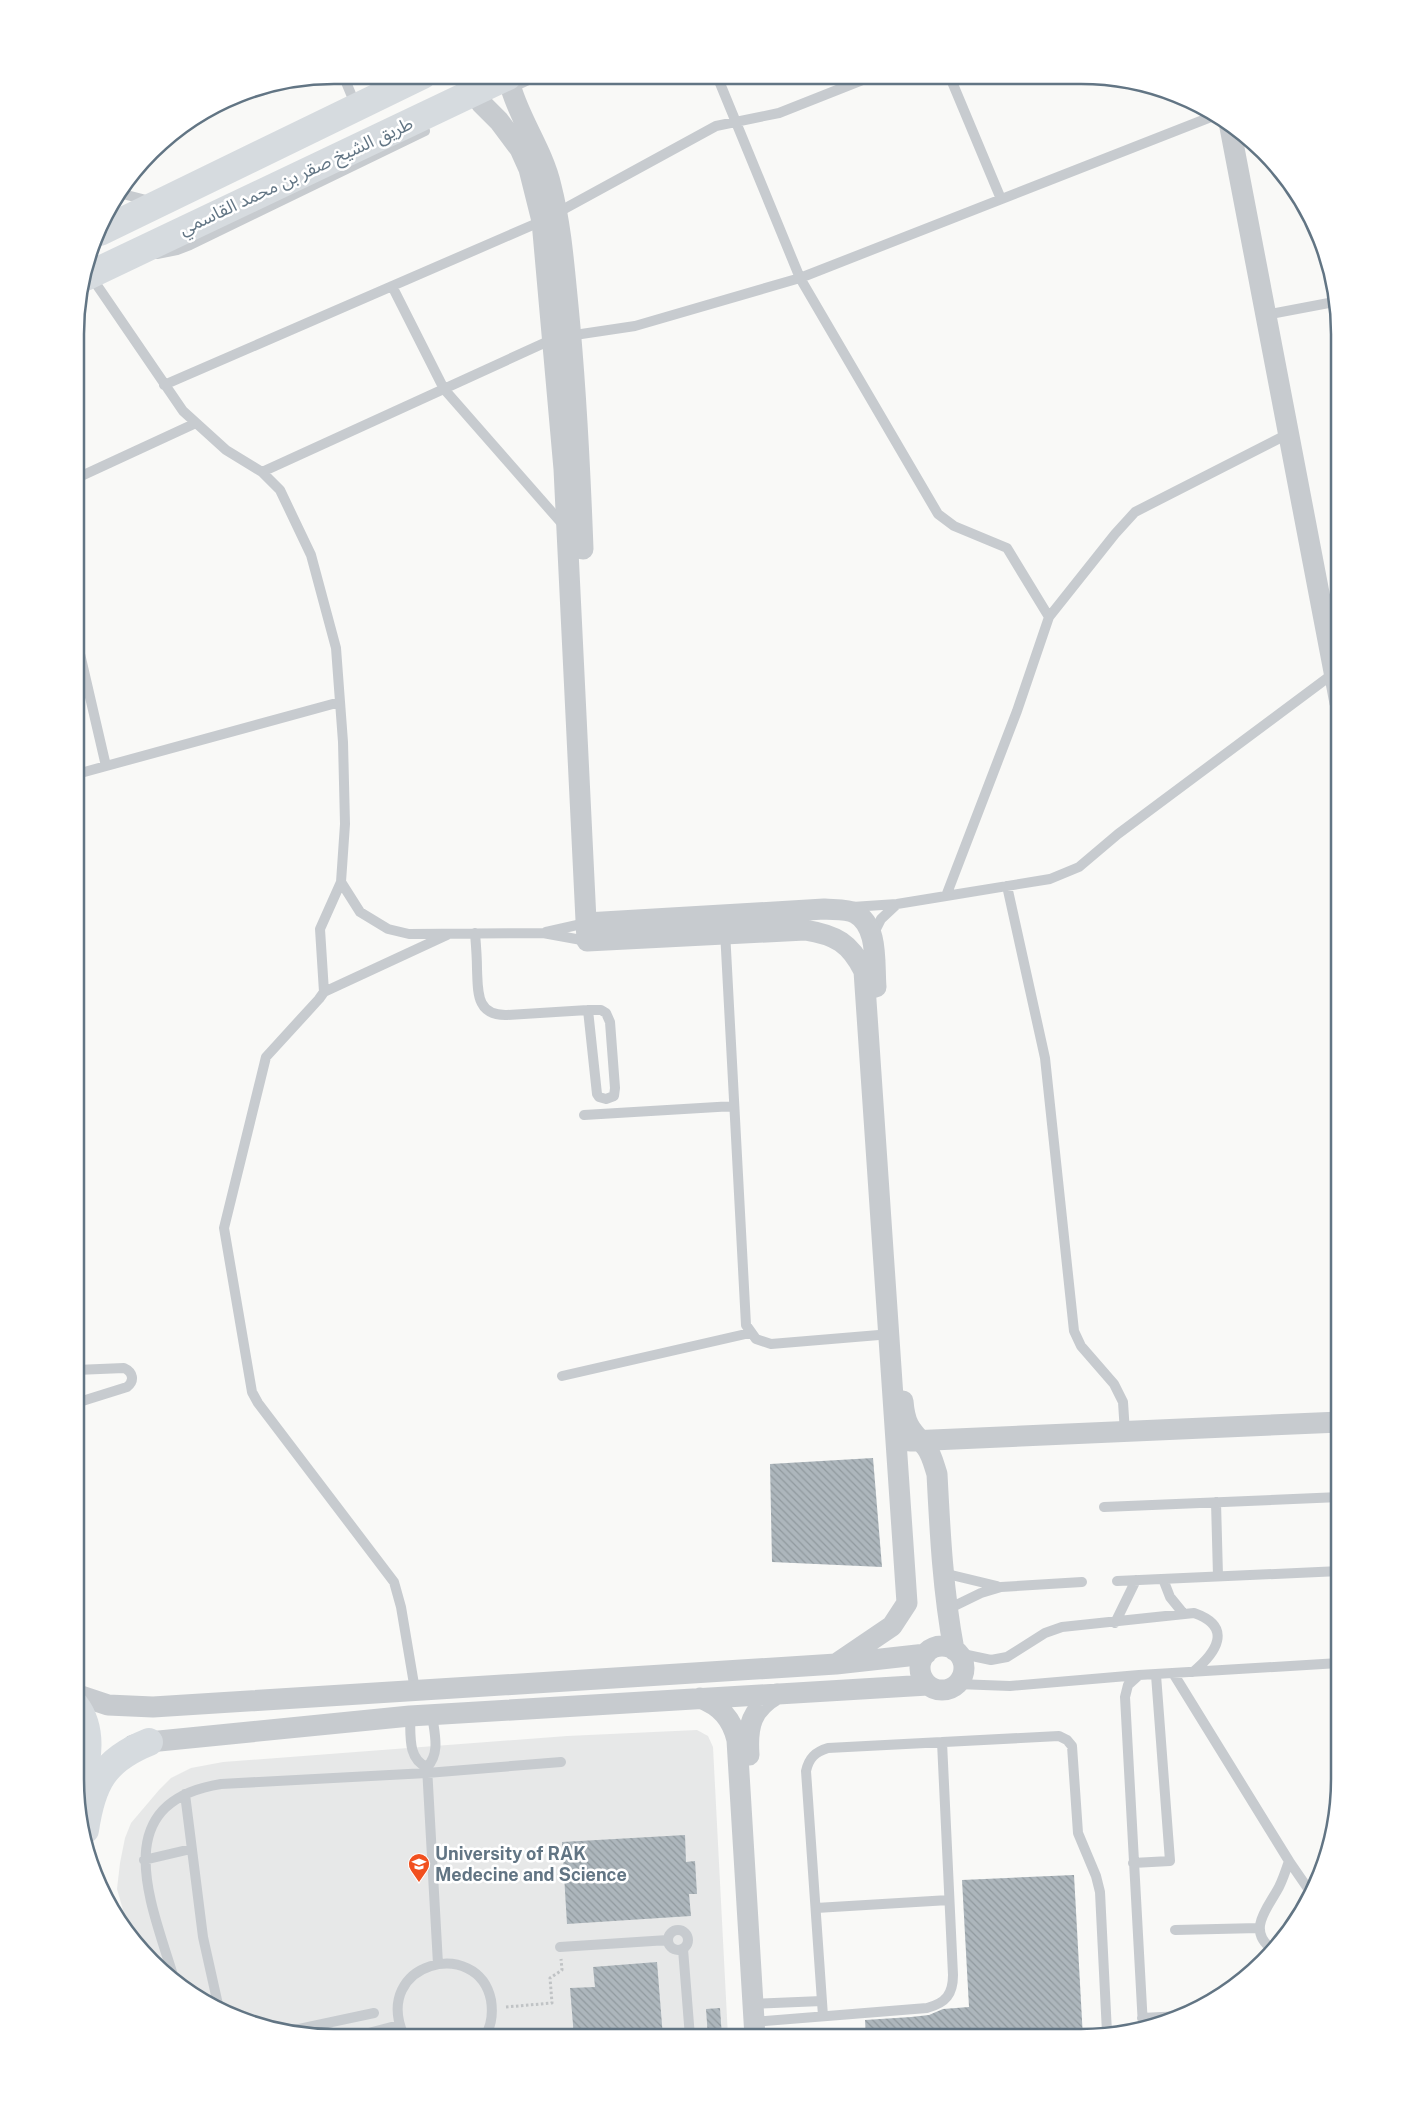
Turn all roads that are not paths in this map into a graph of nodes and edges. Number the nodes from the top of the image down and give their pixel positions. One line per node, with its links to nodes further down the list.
1 (347, 84): 8 (lane)
2 (404, 84): 8 (main road, طريق الشيخ صقر بن محمد القاسمي)
3 (518, 84): 7 (lane)
4 (720, 84): 10 (lane)
5 (850, 84): 10 (lane)
6 (953, 84): 14 (lane)
7 (493, 95): 16 (street); 16 (street); 18 (main road, طريق الشيخ صقر بن محمد القاسمي)
8 (357, 107): 15 (main road, طريق الشيخ صقر بن محمد القاسمي)
9 (1208, 118): 14 (lane)
10 (736, 122): 16 (lane); 20 (lane)
11 (433, 126): 18 (lane)
12 (1230, 132): 24 (street)
13 (126, 195): 15 (lane)
14 (1001, 199): 20 (lane)
15 (161, 202): 17 (main road, طريق الشيخ صقر بن محمد القاسمي)
16 (549, 218): 22 (lane); 25 (street)
17 (107, 229)
18 (136, 252): 19 (main road, طريق الشيخ صقر بن محمد القاسمي)
19 (91, 274)
20 (800, 278): 25 (lane); 33 (lane)
21 (90, 280): 26 (lane)
22 (392, 286): 26 (lane); 27 (lane)
23 (1329, 303): 24 (lane)
24 (1265, 315): 29 (street)
25 (562, 337): 27 (lane); 32 (street)
26 (164, 385): 28 (lane)
27 (444, 389): 30 (lane); 32 (lane)
28 (196, 423): 30 (lane); 31 (lane)
29 (1288, 434): 33 (lane); 34 (street)
30 (262, 472): 37 (lane)
31 (84, 475)
32 (575, 536): 46 (street)
33 (1049, 617): 42 (lane)
34 (1331, 657)
35 (84, 671): 38 (lane)
36 (1331, 675): 41 (lane)
37 (340, 702): 38 (lane); 40 (lane)
38 (106, 766): 39 (lane)
39 (84, 772)
40 (341, 882): 49 (lane); 51 (lane)
41 (1007, 886): 42 (lane); 61 (lane)
42 (946, 896): 43 (lane)
43 (897, 904): 44 (lane); 50 (lane)
44 (824, 909): 45 (street); 50 (street)
45 (724, 925): 46 (street); 53 (lane); 56 (street)
46 (593, 932): 48 (lane); 48 (lane)
47 (475, 933): 48 (lane); 49 (lane); 52 (lane)
48 (543, 933)
49 (450, 934): 51 (lane)
50 (872, 936): 56 (street)
51 (324, 992): 88 (lane)
52 (588, 1010): 52 (lane)
53 (734, 1106): 54 (lane); 55 (lane)
54 (584, 1115)
55 (750, 1333): 56 (lane); 58 (lane)
56 (894, 1334): 62 (street); 63 (street)
57 (84, 1370): 59 (lane)
58 (562, 1376)
59 (84, 1401)
60 (1331, 1422): 61 (street)
61 (1125, 1433): 62 (street)
62 (919, 1441): 63 (street); 68 (street)
63 (896, 1442): 80 (street)
64 (1331, 1497): 65 (lane)
65 (1216, 1502): 66 (lane); 69 (lane)
66 (1104, 1507)
67 (1331, 1571): 69 (lane)
68 (942, 1573): 74 (lane); 75 (street)
69 (1218, 1576): 70 (lane)
70 (1163, 1579): 71 (lane); 76 (lane)
71 (1136, 1580): 72 (lane); 77 (lane)
72 (1117, 1581)
73 (1082, 1582): 74 (lane)
74 (1000, 1587): 75 (lane)
75 (946, 1610): 78 (street)
76 (1183, 1613): 77 (lane); 82 (lane)
77 (1116, 1622): 78 (lane)
78 (956, 1652): 79 (street); 86 (street)
79 (926, 1654): 80 (street); 87 (street)
80 (836, 1664): 88 (street)
81 (1331, 1664): 82 (lane)
82 (1193, 1672): 83 (lane)
83 (1173, 1673): 84 (lane); 105 (lane)
84 (1156, 1674): 85 (lane); 106 (lane)
85 (1139, 1675): 86 (lane); 106 (lane)
86 (957, 1684): 87 (street)
87 (928, 1685): 89 (street)
88 (415, 1690): 90 (street)
89 (777, 1694): 91 (street); 122 (street)
90 (84, 1697)
91 (700, 1698): 92 (street); 122 (street)
92 (432, 1714): 93 (street); 99 (lane)
93 (410, 1716): 95 (street); 99 (lane)
94 (84, 1725): 98 (main road)
95 (149, 1742): 100 (street); 102 (main road)
96 (942, 1742): 108 (lane); 109 (lane); 126 (lane)
97 (561, 1762): 99 (lane)
98 (84, 1765)
99 (427, 1770): 101 (lane); 116 (lane)
100 (84, 1775)
101 (185, 1794): 103 (lane); 104 (lane)
102 (87, 1818)
103 (191, 1849): 104 (lane); 118 (lane)
104 (144, 1860): 117 (lane)
105 (1289, 1861): 107 (lane); 110 (lane)
106 (1133, 1863): 123 (lane)
107 (1307, 1887)
108 (949, 1900): 109 (lane); 121 (lane)
109 (816, 1908): 119 (lane)
110 (1259, 1928): 111 (lane); 113 (lane)
111 (1175, 1930)
112 (668, 1940): 114 (lane); 115 (lane); 115 (lane)
113 (1267, 1946)
114 (560, 1947)
115 (683, 1949): 130 (lane)
116 (438, 1964): 124 (lane); 129 (lane)
117 (172, 1969)
118 (217, 2001)
119 (822, 2001): 121 (lane); 122 (lane)
120 (374, 2013): 125 (lane)
121 (823, 2016): 122 (lane)
122 (759, 2021)
123 (1143, 2022)
124 (399, 2025): 127 (lane); 128 (lane)
125 (306, 2028)
126 (1108, 2028)
127 (384, 2029)
128 (401, 2029)
129 (488, 2029)
130 (689, 2029)

